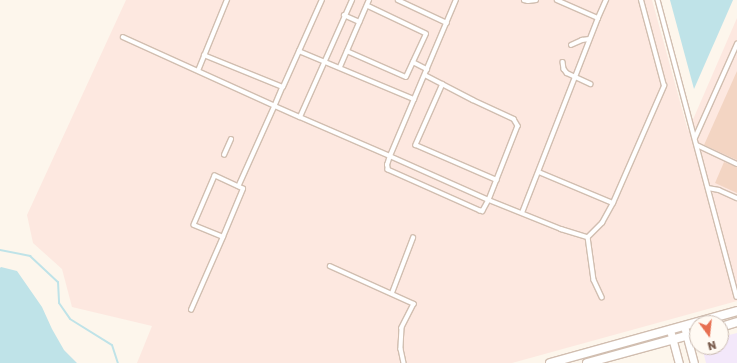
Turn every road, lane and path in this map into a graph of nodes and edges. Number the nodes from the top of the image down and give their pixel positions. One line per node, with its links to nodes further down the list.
1 (227, 0): 24 (lane)
2 (322, 0): 22 (lane)
3 (352, 0): 14 (lane)
4 (369, 0): 13 (lane)
5 (398, 0): 17 (lane)
6 (456, 0): 17 (lane)
7 (524, 0): 8 (lane)
8 (536, 0)
9 (557, 0): 15 (lane)
10 (606, 0): 15 (lane)
11 (641, 0): 51 (lane)
12 (658, 0): 39 (lane)
13 (367, 6): 16 (lane); 26 (lane)
14 (344, 15): 16 (lane); 25 (lane)
15 (598, 18): 19 (lane)
16 (360, 22): 23 (lane)
17 (447, 23): 29 (lane)
18 (123, 37): 30 (lane)
19 (589, 39): 21 (lane); 32 (lane)
20 (737, 44): 39 (lane)
21 (571, 45)
22 (299, 51): 25 (lane); 35 (lane)
23 (347, 51): 26 (lane); 28 (lane)
24 (204, 55): 30 (lane); 35 (lane)
25 (324, 61): 28 (lane); 38 (lane)
26 (413, 62): 29 (lane)
27 (564, 62): 32 (lane)
28 (340, 67): 36 (lane)
29 (427, 69): 31 (lane)
30 (198, 71): 37 (lane)
31 (425, 75): 33 (lane); 36 (lane)
32 (574, 78): 34 (lane); 45 (lane)
33 (443, 84): 46 (lane); 46 (lane)
34 (591, 84)
35 (283, 87): 37 (lane)
36 (414, 100): 43 (lane)
37 (275, 106): 38 (lane); 47 (lane)
38 (300, 117): 43 (lane)
39 (695, 138): 41 (lane)
40 (231, 139): 42 (lane)
41 (697, 146): 44 (lane); 48 (lane)
42 (224, 155)
43 (390, 156): 50 (lane); 50 (lane)
44 (737, 164)
45 (539, 172): 51 (lane); 52 (lane)
46 (497, 180): 50 (lane)
47 (239, 186): 53 (lane); 53 (lane)
48 (708, 188): 49 (lane); 59 (lane)
49 (737, 198)
50 (489, 200): 52 (lane)
51 (613, 203): 54 (lane)
52 (522, 213): 54 (lane)
53 (223, 237): 60 (lane)
54 (588, 237): 58 (lane)
55 (413, 238): 57 (lane)
56 (330, 266): 57 (lane)
57 (392, 293): 66 (lane)
58 (602, 297)
59 (737, 297)
60 (191, 310)
61 (737, 311): 62 (street)
62 (684, 326): 63 (street); 64 (street)
63 (670, 330): 65 (street); 67 (street)
64 (687, 336): 65 (street); 70 (street)
65 (673, 340): 68 (street); 69 (street)
66 (404, 363)
67 (550, 363)
68 (586, 363)
69 (679, 363)
70 (694, 363)

